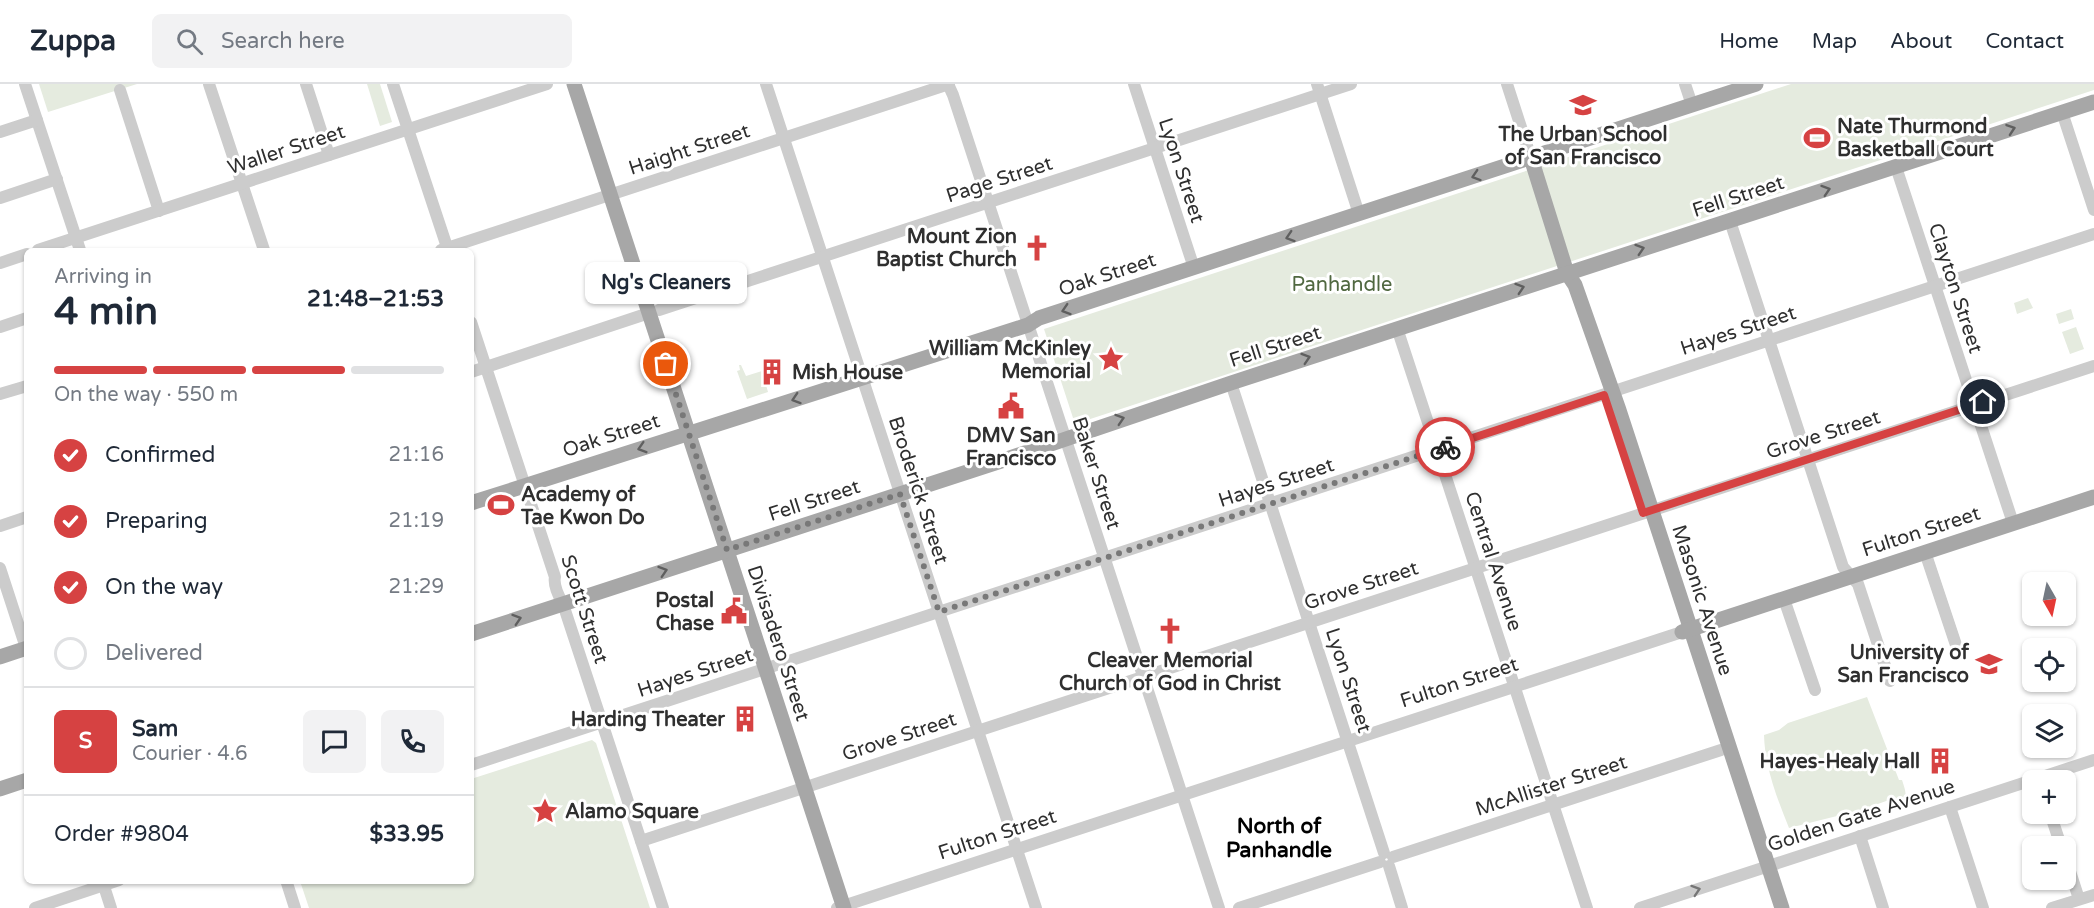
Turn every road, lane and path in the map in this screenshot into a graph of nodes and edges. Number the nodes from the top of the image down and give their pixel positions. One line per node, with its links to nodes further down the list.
1 (26, 84): 20 (street)
2 (209, 84): 29 (street)
3 (306, 84): 25 (street)
4 (393, 84): 21 (street)
5 (547, 84): 21 (street, Waller Street)
6 (574, 84): 30 (main road, Divisadero Street)
7 (585, 84): 30 (main road, Divisadero Street)
8 (766, 84): 23 (street, Broderick Street)
9 (948, 84): 23 (street, Haight Street); 32 (street, Baker Street)
10 (1134, 84): 24 (street, Lyon Street)
11 (1351, 84): 15 (street, Page Street)
12 (1507, 84): 26 (street, Masonic Avenue)
13 (1685, 84): 18 (street)
14 (1756, 84): 18 (main road, Oak Street)
15 (1318, 89): 24 (street, Page Street); 35 (street)
16 (120, 90): 34 (street)
17 (2094, 102): 19 (main road, Fell Street)
18 (1692, 105): 26 (main road, Oak Street)
19 (2062, 112): 27 (main road, Fell Street, one-way to 19); 33 (street)
20 (37, 120): 22 (street); 28 (street)
21 (408, 129): 25 (street, Waller Street); 42 (street)
22 (0, 132)
23 (784, 138): 30 (street, Haight Street); 45 (street, Broderick Street)
24 (1155, 148): 32 (street, Page Street); 47 (street, Lyon Street)
25 (329, 155): 29 (street, Waller Street)
26 (1531, 158): 35 (main road, Oak Street, one-way to 35); 48 (main road, Masonic Avenue)
27 (1896, 167): 36 (main road, Fell Street, one-way to 27); 49 (street, Clayton Street)
28 (57, 179): 31 (street); 38 (street)
29 (242, 184): 34 (street, Waller Street); 41 (street)
30 (615, 193): 43 (street, Haight Street); 50 (main road, Divisadero Street)
31 (0, 198)
32 (988, 203): 45 (street, Page Street); 52 (street, Baker Street)
33 (2094, 210)
34 (159, 211): 38 (street, Waller Street)
35 (1359, 214): 47 (main road, Oak Street, one-way to 47)
36 (1730, 221): 48 (main road, Fell Street, one-way to 36); 56 (street)
37 (2094, 234): 49 (street, Hayes Street)
38 (76, 238): 39 (street, Waller Street); 40 (street)
39 (44, 248)
40 (79, 248)
41 (263, 248)
42 (444, 248)
43 (451, 248)
44 (24, 255): 46 (street)
45 (823, 257): 50 (street, Page Street); 60 (street, Broderick Street)
46 (0, 263)
47 (1194, 268): 52 (main road, Oak Street, one-way to 52)
48 (1567, 273): 54 (main road, Fell Street, one-way to 48); 64 (main road, Masonic Avenue)
49 (1935, 286): 56 (street, Hayes Street); 65 (street, Clayton Street)
50 (654, 312): 58 (street, Page Street); 66 (main road, Divisadero Street)
51 (24, 319): 53 (street)
52 (1028, 325): 60 (main road, Oak Street); 67 (street, Baker Street)
53 (0, 327)
54 (1397, 328): 61 (main road, Fell Street, one-way to 54); 68 (street, Central Avenue)
55 (474, 331): 58 (street, Scott Street)
56 (1769, 341): 64 (street, Hayes Street); 69 (street)
57 (2094, 366): 65 (street, Grove Street)
58 (486, 367): 59 (street, Page Street); 70 (street, Scott Street)
59 (474, 371)
60 (862, 378): 66 (main road, Oak Street, one-way to 66); 71 (street, Broderick Street)
61 (1231, 383): 67 (main road, Fell Street, one-way to 61); 74 (street, Lyon Street)
62 (24, 387): 63 (street)
63 (0, 394)
64 (1608, 394): 68 (street, Hayes Street); 75 (main road, Masonic Avenue)
65 (1974, 405): 69 (street, Grove Street); 77 (street, Clayton Street)
66 (693, 432): 70 (main road, Oak Street, one-way to 70); 79 (main road, Divisadero Street)
67 (1065, 439): 71 (main road, Fell Street); 81 (street, Baker Street)
68 (1437, 450): 74 (street, Hayes Street); 83 (street, Central Avenue)
69 (1808, 460): 75 (street, Grove Street); 84 (street)
70 (524, 485): 73 (main road, Oak Street); 86 (street, Scott Street)
71 (900, 494): 79 (main road, Fell Street); 87 (street, Broderick Street)
72 (2094, 497): 77 (main road, Fulton Street)
73 (474, 502)
74 (1271, 504): 81 (street, Hayes Street); 88 (street, Lyon Street)
75 (1648, 512): 83 (street, Grove Street); 89 (main road, Masonic Avenue)
76 (24, 518): 78 (street)
77 (2013, 523): 80 (main road, Fulton Street)
78 (0, 526)
79 (732, 549): 86 (main road, Fell Street, one-way to 79); 95 (main road, Divisadero Street)
80 (1925, 552): 84 (main road, Fulton Street); 92 (street)
81 (1104, 558): 87 (street, Hayes Street); 96 (street, Baker Street)
82 (0, 568): 91 (street)
83 (1476, 568): 88 (street, Grove Street); 98 (street, Central Avenue)
84 (1851, 576): 85 (main road, Fulton Street); 97 (street)
85 (1784, 599): 89 (main road, Fulton Street); 99 (street)
86 (563, 604): 90 (main road, Fell Street, one-way to 86); 100 (street, Scott Street)
87 (939, 612): 95 (street, Hayes Street); 101 (street, Broderick Street)
88 (1309, 623): 96 (street, Grove Street); 102 (street, Lyon Street)
89 (1686, 630): 98 (street, Fulton Street); 103 (main road, Masonic Avenue); 118 (main road, Masonic Avenue)
90 (474, 633)
91 (24, 640)
92 (1957, 648)
93 (24, 650): 94 (main road)
94 (0, 657)
95 (770, 668): 100 (street, Hayes Street); 109 (main road, Divisadero Street)
96 (1144, 677): 101 (street, Grove Street); 111 (street, Baker Street)
97 (1890, 681)
98 (1514, 686): 102 (street, Fulton Street); 112 (street, Central Avenue)
99 (1815, 690)
100 (602, 723): 105 (street, Hayes Street); 115 (street, Scott Street)
101 (978, 731): 109 (street, Grove Street); 116 (street, Broderick Street)
102 (1348, 741): 111 (street, Fulton Street); 117 (street, Lyon Street)
103 (1721, 750): 112 (street, McAllister Street); 118 (main road, Masonic Avenue)
104 (2094, 760): 106 (street, Golden Gate Avenue)
105 (474, 764)
106 (2065, 770)
107 (24, 781): 110 (main road)
108 (2022, 784): 113 (street, Golden Gate Avenue)
109 (809, 786): 115 (street, Grove Street); 124 (main road, Divisadero Street)
110 (0, 789)
111 (1182, 795): 116 (street, Fulton Street); 130 (street, Baker Street)
112 (1553, 805): 117 (street, McAllister Street); 133 (street, Central Avenue)
113 (1950, 807): 114 (street, Golden Gate Avenue); 138 (street)
114 (1860, 836): 118 (street, Golden Gate Avenue); 137 (street)
115 (641, 841): 128 (street, Scott Street)
116 (1017, 849): 124 (street, Fulton Street); 129 (street, Broderick Street)
117 (1386, 860): 131 (street, McAllister Street); 132 (street, Lyon Street)
118 (1764, 867): 134 (street, Golden Gate Avenue, one-way to 118); 135 (main road, Masonic Avenue); 136 (main road, Masonic Avenue)
119 (2076, 876): 123 (street)
120 (100, 884): 125 (street)
121 (103, 884): 126 (street)
122 (287, 884): 127 (street)
123 (2088, 896): 139 (street)
124 (846, 907)
125 (35, 908)
126 (111, 908)
127 (295, 908)
128 (663, 908)
129 (1036, 908)
130 (1220, 908)
131 (1239, 908)
132 (1402, 908)
133 (1587, 908)
134 (1640, 908)
135 (1772, 908)
136 (1782, 908)
137 (1883, 908)
138 (1983, 908)
139 (2052, 908)

